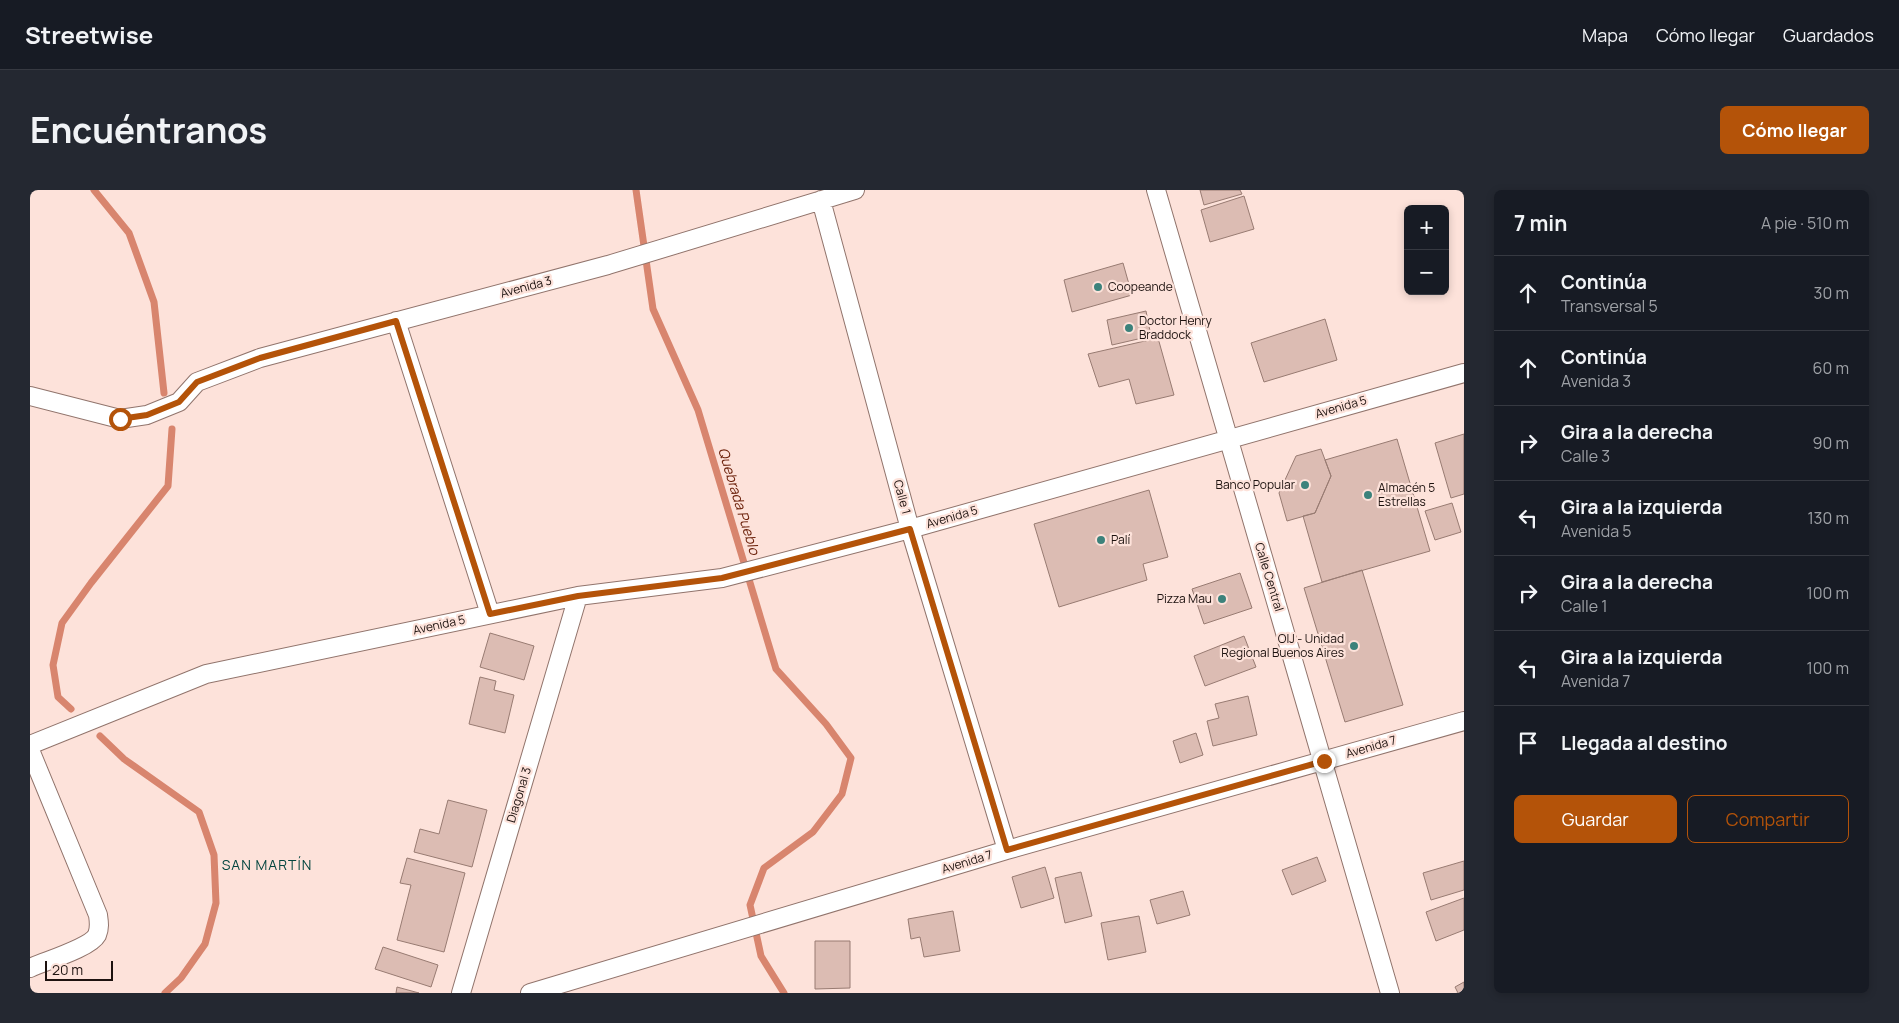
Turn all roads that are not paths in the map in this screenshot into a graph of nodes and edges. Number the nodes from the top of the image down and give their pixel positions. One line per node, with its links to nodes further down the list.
1 (855, 190): 3 (street, Avenida 3)
2 (1156, 190): 7 (street, Calle Central)
3 (817, 197): 4 (street, Avenida 3); 8 (street, Calle 1)
4 (396, 321): 6 (street, Avenida 3); 10 (street)
5 (1464, 373): 7 (street, Avenida 5)
6 (30, 396)
7 (1228, 439): 8 (street, Avenida 5); 14 (street, Calle Central)
8 (910, 529): 9 (street, Avenida 5); 15 (street, Calle 1)
9 (578, 596): 10 (street, Avenida 5); 17 (street, Diagonal 3)
10 (490, 614): 12 (street, Avenida 5)
11 (1464, 721): 14 (street, Avenida 7)
12 (30, 745)
13 (30, 750): 16 (street)
14 (1324, 761): 15 (street, Avenida 7); 19 (street, Calle Central)
15 (1007, 850): 18 (street, Avenida 7)
16 (30, 968)
17 (461, 993)
18 (530, 993)
19 (1390, 993)

